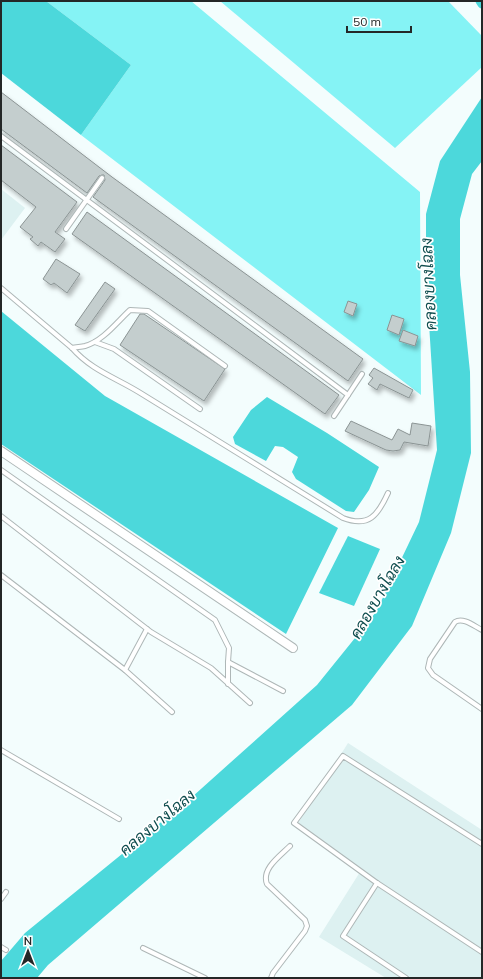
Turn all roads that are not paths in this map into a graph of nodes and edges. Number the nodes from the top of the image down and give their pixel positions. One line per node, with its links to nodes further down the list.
1 (1, 136): 3 (lane)
2 (102, 178): 3 (lane)
3 (86, 200): 4 (lane); 10 (lane)
4 (66, 228)
5 (1, 288): 7 (lane)
6 (94, 342): 7 (lane); 8 (lane); 11 (lane)
7 (72, 348): 15 (lane)
8 (225, 366)
9 (362, 374): 10 (lane)
10 (348, 394): 12 (lane)
11 (200, 409)
12 (334, 416)
13 (1, 452): 20 (street)
14 (1, 470): 21 (lane)
15 (388, 493)
16 (1, 516): 18 (lane)
17 (1, 575): 22 (lane)
18 (148, 629): 22 (lane); 23 (lane)
19 (482, 630): 26 (lane)
20 (293, 648)
21 (228, 662): 23 (lane); 24 (lane)
22 (125, 670): 27 (lane)
23 (228, 684): 25 (lane)
24 (283, 691)
25 (250, 703)
26 (482, 709)
27 (172, 712)
28 (1, 750): 29 (lane)
29 (119, 819)
30 (482, 844): 32 (lane)
31 (290, 846): 40 (lane)
32 (377, 883): 38 (lane); 41 (lane)
33 (6, 892): 34 (lane)
34 (1, 899)
35 (1, 947): 37 (lane)
36 (143, 948): 39 (lane)
37 (6, 950)
38 (482, 952)
39 (205, 978)
40 (271, 978)
41 (406, 978)

